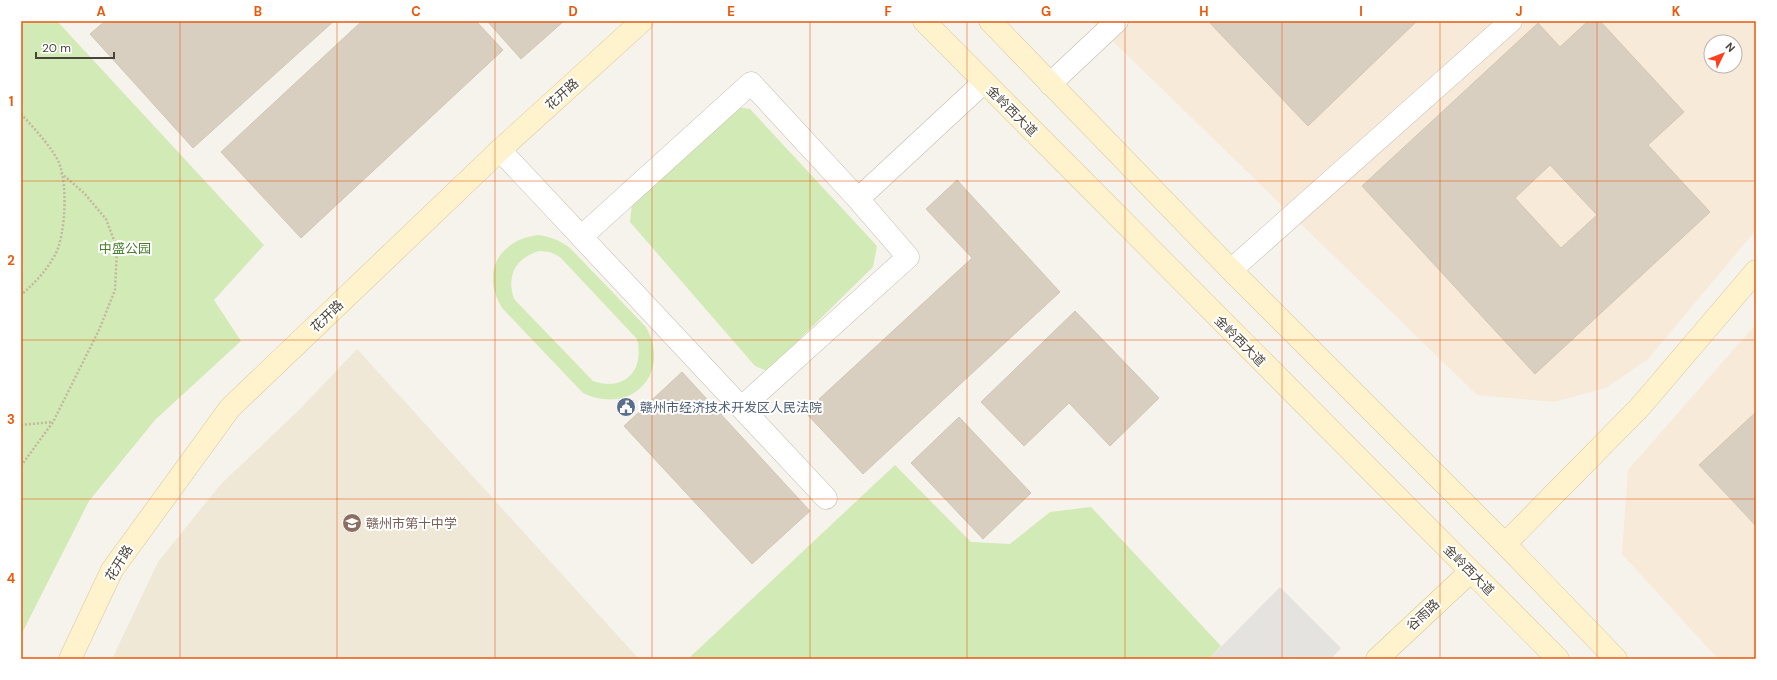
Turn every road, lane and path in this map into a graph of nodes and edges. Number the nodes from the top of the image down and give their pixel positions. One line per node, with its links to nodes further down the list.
1 (642, 21): 9 (main road, 花开路)
2 (924, 21): 6 (main road, 金岭西大道)
3 (990, 21): 7 (main road)
4 (1117, 21): 7 (street)
5 (1511, 21): 13 (street)
6 (983, 82): 11 (street); 22 (main road, 金岭西大道)
7 (1050, 84): 13 (main road)
8 (21, 114): 10 (path)
9 (500, 150): 12 (street); 23 (main road, 花开路)
10 (61, 173): 15 (path); 17 (path)
11 (858, 199): 12 (street); 16 (street)
12 (581, 238): 16 (street)
13 (1231, 270): 21 (main road)
14 (1756, 271): 21 (main road)
15 (21, 295)
16 (742, 407): 20 (street)
17 (53, 422): 18 (path); 19 (path)
18 (21, 425)
19 (21, 466)
20 (826, 498)
21 (1506, 544): 26 (main road)
22 (1470, 572): 24 (main road, 谷雨路); 25 (main road, 金岭西大道)
23 (70, 659)
24 (1377, 659)
25 (1558, 659)
26 (1616, 659)

